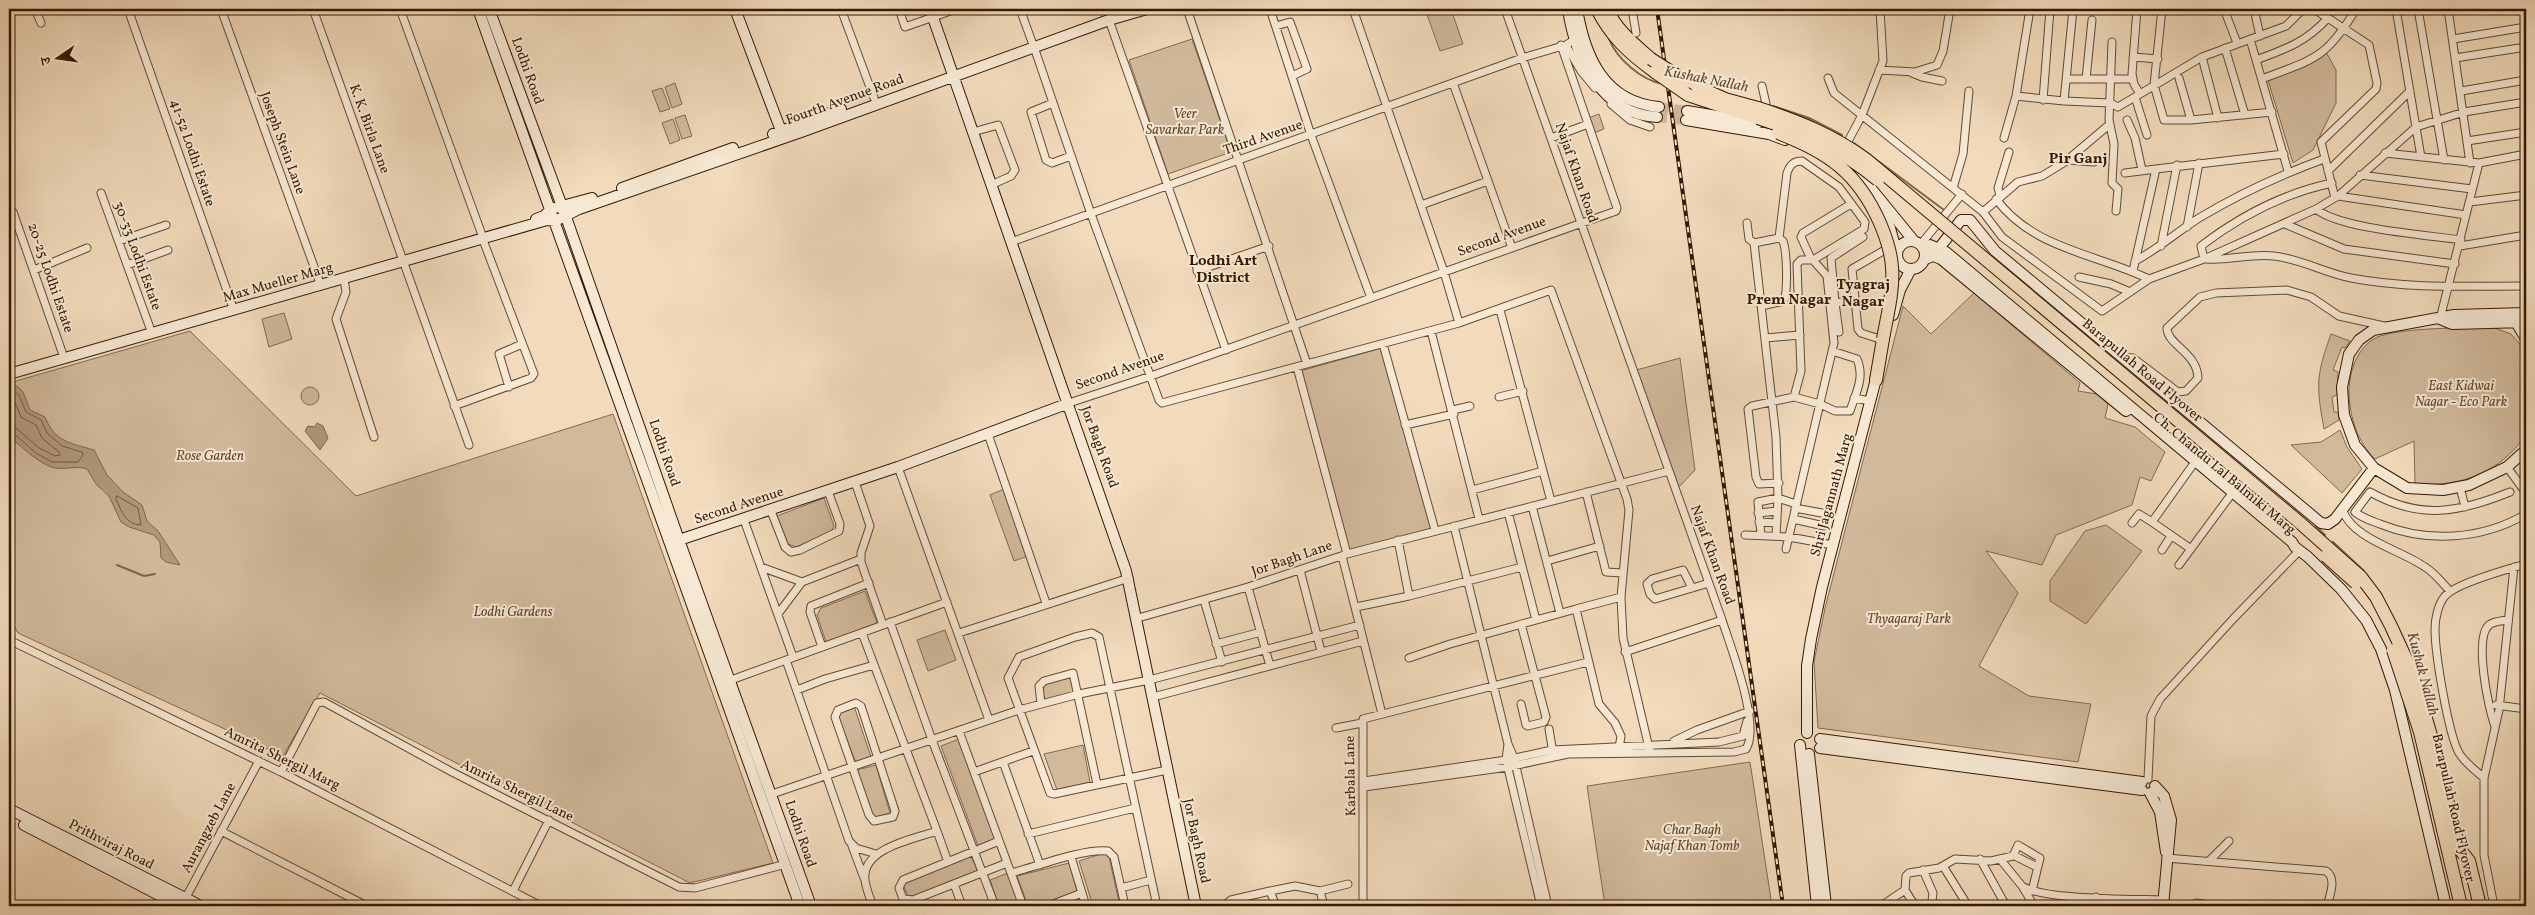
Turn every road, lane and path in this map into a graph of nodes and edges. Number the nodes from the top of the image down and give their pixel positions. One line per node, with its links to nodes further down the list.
1 (35, 9): 43 (street)
2 (128, 9): 204 (street, 41-52 Lodhi Estate)
3 (221, 9): 197 (street, Joseph Stein Lane)
4 (313, 9): 185 (street, K. K. Birla Lane)
5 (400, 9): 169 (street)
6 (478, 9): 152 (street, Lodhi Road)
7 (489, 9): 151 (street, Lodhi Road)
8 (735, 9): 108 (street)
9 (841, 9): 84 (street)
10 (899, 9): 39 (street)
11 (956, 9): 39 (street)
12 (1020, 9): 54 (street)
13 (1125, 9): 40 (street, Fourth Avenue Road)
14 (1147, 9): 40 (street, Fourth Avenue Road)
15 (1187, 9): 121 (street)
16 (1270, 9): 44 (street)
17 (1353, 9): 90 (street)
18 (1505, 9): 59 (street, Najaf Khan Road)
19 (1568, 9): 51 (street)
20 (1577, 9): 51 (street)
21 (1597, 9): 101 (highway, Barapullah Road Flyover, bridge)
22 (1607, 9): 480 (highway, Barapullah Road Flyover, bridge)
23 (1632, 9): 47 (street)
24 (1880, 9): 63 (street)
25 (1950, 9): 64 (street)
26 (2030, 9): 82 (street)
27 (2050, 9): 85 (street)
28 (2073, 9): 69 (street)
29 (2137, 9): 57 (street)
30 (2162, 9): 61 (street)
31 (2224, 9): 53 (street)
32 (2254, 9): 48 (street)
33 (2303, 9): 48 (street)
34 (2314, 9): 41 (street)
35 (2356, 9): 46 (street)
36 (2396, 9): 80 (street)
37 (2418, 9): 100 (street)
38 (2448, 9): 50 (street)
39 (932, 13): 65 (street, Jor Bagh Road)
40 (1107, 15): 54 (street, Fourth Avenue Road); 140 (street)
41 (2328, 18): 46 (street); 62 (street)
42 (2092, 20): 70 (street)
43 (41, 23)
44 (1276, 26): 66 (street); 66 (street)
45 (2526, 26): 50 (street)
46 (2344, 28): 72 (street); 120 (street)
47 (1636, 33)
48 (2260, 36): 49 (street)
49 (2250, 39): 53 (street); 62 (street)
50 (2452, 39): 60 (street)
51 (1570, 41): 59 (street, Third Avenue); 91 (street); 102 (street); 104 (street)
52 (2112, 42): 73 (street)
53 (2237, 43): 56 (street)
54 (1033, 45): 65 (street, Fourth Avenue Road); 88 (street)
55 (2526, 47): 60 (street)
56 (2226, 48): 58 (street); 95 (street)
57 (2133, 57): 61 (street); 71 (street)
58 (2202, 57): 77 (street); 97 (street)
59 (1522, 58): 76 (street, Third Avenue); 111 (street, Najaf Khan Road)
60 (2456, 58): 81 (street)
61 (2158, 59): 77 (street)
62 (2256, 60): 72 (street)
63 (1879, 70): 64 (street); 94 (street)
64 (1910, 72): 75 (street)
65 (953, 73): 84 (street, Fourth Avenue Road); 106 (street, Jor Bagh Road); 108 (street, Fourth Avenue Road)
66 (1292, 76): 109 (street)
67 (1828, 78): 94 (street)
68 (2179, 78): 99 (street)
69 (2067, 79): 70 (street); 86 (street)
70 (2086, 79): 73 (street)
71 (2133, 79): 73 (street); 83 (street)
72 (2262, 79): 92 (street)
73 (2110, 80): 89 (street)
74 (2526, 80): 81 (street)
75 (1942, 81)
76 (1453, 82): 90 (street, Third Avenue); 136 (street)
77 (2154, 85): 83 (street); 99 (street)
78 (1762, 86): 101 (street)
79 (1969, 91): 141 (street)
80 (2410, 91): 105 (street); 133 (street)
81 (2461, 91): 93 (street)
82 (2016, 96): 85 (street); 112 (street)
83 (2138, 96): 89 (street); 110 (street)
84 (874, 98): 108 (street, Fourth Avenue Road)
85 (2043, 100): 86 (street)
86 (2064, 101): 89 (street)
87 (2526, 102): 93 (street)
88 (1053, 103): 118 (street); 118 (street)
89 (2110, 104): 103 (street)
90 (1387, 108): 109 (street, Third Avenue); 149 (street)
91 (1658, 112)
92 (2272, 112): 95 (street); 115 (street)
93 (2464, 112): 100 (street); 113 (street)
94 (1862, 115): 122 (street); 141 (street)
95 (2245, 115): 97 (street)
96 (1687, 116): 101 (street)
97 (2218, 118): 99 (street)
98 (2127, 120): 131 (street)
99 (2191, 120)
100 (2436, 120): 105 (street); 124 (street)
101 (1767, 123): 122 (street, Ch. Chandu Lal Balmiki Marg); 153 (street); 220 (highway, bridge); 411 (highway, Barapullah Road Flyover, bridge)
102 (1588, 124): 111 (street); 164 (street, Second Avenue)
103 (2110, 124): 123 (street); 155 (street)
104 (1650, 127)
105 (2416, 127): 116 (street); 119 (street)
106 (973, 132): 138 (street, Jor Bagh Road); 138 (street)
107 (2526, 132): 113 (street)
108 (782, 134): 139 (street, Fourth Avenue Road)
109 (1311, 135): 121 (street, Third Avenue); 201 (street)
110 (2147, 135)
111 (1551, 138): 164 (street, Najaf Khan Road)
112 (2004, 138)
113 (2467, 141): 127 (street)
114 (2009, 152): 147 (street)
115 (2284, 154): 126 (street); 132 (street)
116 (2385, 154): 119 (street); 135 (street)
117 (2526, 154): 128 (street)
118 (1071, 156): 158 (street)
119 (2421, 157): 124 (street)
120 (2324, 158): 132 (street); 133 (street)
121 (1239, 159): 140 (street, Third Avenue); 176 (street)
122 (1838, 159): 178 (street, Ch. Chandu Lal Balmiki Marg)
123 (2068, 160): 125 (street); 147 (street)
124 (2444, 160): 127 (street)
125 (2094, 162)
126 (2199, 163): 129 (street); 167 (street)
127 (2470, 163): 128 (street)
128 (2479, 163): 142 (street)
129 (2177, 165): 130 (street); 177 (street)
130 (2156, 168): 131 (street); 186 (street)
131 (2142, 170): 134 (street)
132 (2288, 171): 167 (street)
133 (2328, 172): 137 (street)
134 (2126, 173)
135 (2360, 175): 142 (street); 146 (street)
136 (1488, 181): 149 (street); 180 (street)
137 (2332, 183): 146 (street); 184 (street)
138 (991, 185): 173 (street, Jor Bagh Road)
139 (637, 186): 151 (street, Fourth Avenue Road); 160 (street, Fourth Avenue Road)
140 (1166, 186): 158 (street, Third Avenue); 191 (street)
141 (1953, 188): 144 (street)
142 (2472, 189): 148 (street)
143 (102, 193): 172 (street, 30-33 Lodhi Estate)
144 (1962, 194): 157 (street); 178 (street)
145 (2526, 195): 148 (street)
146 (2336, 197): 154 (street); 159 (street)
147 (1998, 198): 157 (street); 192 (street)
148 (2470, 202): 159 (street)
149 (1421, 204): 193 (street)
150 (1851, 204): 161 (street); 171 (street); 183 (street)
151 (562, 206): 152 (street, Fourth Avenue Road); 160 (street, Lodhi Road)
152 (551, 209): 162 (street, Lodhi Road); 169 (street, Max Mueller Marg)
153 (1878, 209): 161 (street); 181 (street)
154 (2316, 209): 165 (street); 175 (street)
155 (2116, 211)
156 (13, 212): 190 (street, 20-25 Lodhi Estate)
157 (1983, 212): 200 (street)
158 (1091, 214): 173 (street, Third Avenue); 231 (street)
159 (2466, 215): 175 (street)
160 (566, 217): 162 (street, Fourth Avenue Road); 292 (street, Lodhi Road)
161 (1862, 217): 183 (street)
162 (555, 221): 169 (street, Max Mueller Marg); 294 (street, Lodhi Road)
163 (1746, 223): 174 (street)
164 (1581, 224): 180 (street, Second Avenue); 255 (street, Najaf Khan Road)
165 (2285, 224): 184 (street); 187 (street)
166 (166, 225): 172 (street)
167 (2187, 227): 177 (street)
168 (2526, 235): 175 (street)
169 (483, 237): 185 (street, Max Mueller Marg); 221 (street)
170 (1863, 237): 203 (street)
171 (1779, 238): 174 (street); 205 (street)
172 (119, 241): 188 (street, 30-33 Lodhi Estate)
173 (1011, 242): 241 (street, Jor Bagh Road)
174 (1754, 243): 205 (street)
175 (2460, 243): 187 (street)
176 (1269, 246): 191 (street); 212 (street)
177 (2161, 246): 186 (street)
178 (1928, 247): 181 (street); 189 (street); 226 (street); 232 (street, Ch. Chandu Lal Balmiki Marg)
179 (86, 248): 190 (street)
180 (1512, 248): 193 (street, Second Avenue)
181 (1896, 248): 189 (street); 202 (street)
182 (168, 250): 188 (street)
183 (1812, 259): 217 (street); 224 (street)
184 (2204, 259): 196 (street); 199 (street)
185 (403, 260): 195 (street, Max Mueller Marg); 197 (street, Max Mueller Marg); 243 (street, K. K. Birla Lane)
186 (2135, 261): 192 (street)
187 (2456, 264): 199 (street)
188 (128, 265): 214 (street, 30-33 Lodhi Estate)
189 (1911, 269): 233 (street, Shri Jagannath Marg)
190 (34, 270): 225 (street, 20-25 Lodhi Estate)
191 (1197, 271): 223 (street)
192 (2133, 271): 196 (street)
193 (1444, 272): 201 (street, Second Avenue); 211 (street)
194 (2078, 277): 200 (street)
195 (344, 279): 197 (street, Max Mueller Marg); 248 (street)
196 (2149, 279): 200 (street)
197 (320, 283): 204 (street, Max Mueller Marg); 230 (street, Max Mueller Marg)
198 (2526, 286): 199 (street)
199 (2448, 287): 209 (street)
200 (2130, 292)
201 (1371, 298): 212 (street, Second Avenue)
202 (1855, 300): 203 (street); 220 (street)
203 (1836, 303): 216 (street)
204 (232, 305): 214 (street, Max Mueller Marg)
205 (1761, 306): 218 (street)
206 (1500, 310): 211 (street); 235 (street); 258 (street)
207 (2526, 313): 208 (street)
208 (2514, 318): 209 (street); 210 (street); 219 (street)
209 (2440, 319): 213 (street)
210 (2526, 322)
211 (1459, 323): 215 (street)
212 (1295, 326): 223 (street, Second Avenue); 227 (street)
213 (2384, 326): 226 (street); 254 (street)
214 (150, 328): 225 (street, Max Mueller Marg)
215 (1431, 331): 222 (street); 245 (street)
216 (1839, 332)
217 (1800, 336): 218 (street); 237 (street)
218 (1765, 338): 240 (street)
219 (2526, 339)
220 (1883, 340): 233 (highway)
221 (522, 344): 234 (street); 234 (street)
222 (1383, 344): 227 (street); 246 (street)
223 (1226, 350): 231 (street, Second Avenue)
224 (1832, 351): 238 (street); 242 (street)
225 (62, 352): 228 (street, Max Mueller Marg)
226 (2122, 357): 274 (street)
227 (1307, 364): 229 (street)
228 (9, 368)
229 (1297, 368): 231 (street); 301 (street)
230 (9, 374)
231 (1151, 376): 241 (street, Second Avenue)
232 (2091, 378): 251 (street, Ch. Chandu Lal Balmiki Marg); 266 (street, Ch. Chandu Lal Balmiki Marg)
233 (1876, 380): 239 (street, Shri Jagannath Marg)
234 (510, 387): 243 (street)
235 (1523, 391): 236 (street); 256 (street)
236 (1499, 398)
237 (1794, 398): 240 (street); 242 (street)
238 (1854, 398): 239 (street); 242 (street)
239 (1870, 401): 295 (street, Shri Jagannath Marg)
240 (1772, 402): 259 (street); 259 (street)
241 (1069, 403): 247 (street, Second Avenue); 311 (street, Jor Bagh Road)
242 (1820, 404): 270 (street)
243 (454, 406): 249 (street, K. K. Birla Lane)
244 (1470, 406): 245 (street)
245 (1454, 412): 246 (street); 261 (street)
246 (1405, 425): 286 (street)
247 (988, 434): 252 (street, Second Avenue); 323 (street)
248 (374, 437)
249 (469, 445)
250 (2526, 450): 253 (street)
251 (2192, 466): 266 (street, Ch. Chandu Lal Balmiki Marg); 282 (street)
252 (898, 467): 257 (street, Second Avenue); 322 (street)
253 (2507, 467): 260 (street); 265 (street)
254 (2374, 468): 260 (street); 274 (street)
255 (1669, 470): 258 (street, Jor Bagh Lane); 315 (street, Najaf Khan Road)
256 (1543, 471): 261 (street); 268 (street)
257 (855, 482): 262 (street, Second Avenue); 302 (street)
258 (1620, 483): 263 (street, Jor Bagh Lane); 310 (street)
259 (1779, 483): 267 (street)
260 (2460, 487): 271 (street)
261 (1472, 490): 278 (street)
262 (828, 491): 272 (street, Second Avenue); 272 (street)
263 (1586, 492): 268 (street, Jor Bagh Lane); 296 (street)
264 (2510, 492): 271 (street)
265 (2526, 493)
266 (2232, 494): 298 (street); 299 (street, Ch. Chandu Lal Balmiki Marg)
267 (1778, 498): 270 (street); 273 (street); 276 (street)
268 (1551, 501): 269 (street, Jor Bagh Lane)
269 (1532, 506): 275 (street, Jor Bagh Lane); 303 (street)
270 (1795, 506): 279 (street); 279 (street)
271 (2465, 507): 277 (street)
272 (770, 511): 280 (street, Second Avenue)
273 (1778, 511): 276 (street); 283 (street)
274 (2343, 511): 318 (street)
275 (1508, 512): 278 (street, Jor Bagh Lane); 307 (street)
276 (1758, 514): 281 (street)
277 (2526, 514)
278 (1479, 519): 285 (street, Jor Bagh Lane)
279 (1793, 519): 291 (street)
280 (744, 520): 292 (street, Second Avenue); 306 (street)
281 (1759, 522): 283 (street); 288 (street)
282 (2152, 522): 284 (street); 290 (street)
283 (1777, 523): 289 (street)
284 (2132, 523)
285 (1454, 526): 286 (street, Jor Bagh Lane); 313 (street)
286 (1435, 530): 293 (street, Jor Bagh Lane)
287 (1745, 535): 288 (street)
288 (1761, 536): 289 (street)
289 (1776, 536): 291 (street)
290 (2171, 536): 298 (street); 300 (street)
291 (1789, 538): 295 (street); 297 (street)
292 (679, 540): 294 (street, Second Avenue); 354 (street, Lodhi Road)
293 (1398, 540): 301 (street, Jor Bagh Lane); 319 (street)
294 (669, 544): 422 (street, Lodhi Road)
295 (1833, 545): 375 (street, Shri Jagannath Marg)
296 (1600, 546): 303 (street); 310 (street)
297 (1786, 549)
298 (2190, 549): 305 (street)
299 (2297, 549): 399 (street); 477 (street, Ch. Chandu Lal Balmiki Marg)
300 (2162, 550)
301 (1345, 555): 309 (street, Jor Bagh Lane); 324 (street)
302 (861, 559): 312 (street); 314 (street)
303 (1547, 561): 326 (street)
304 (2526, 564): 308 (street)
305 (2179, 565)
306 (761, 567): 312 (street); 327 (street)
307 (1522, 567): 313 (street); 329 (street)
308 (2514, 568): 318 (street); 331 (street)
309 (1300, 570): 316 (street, Jor Bagh Lane); 339 (street)
310 (1623, 573): 320 (street)
311 (1128, 578): 323 (street); 328 (street, Jor Bagh Road)
312 (802, 582): 327 (street)
313 (1468, 582): 319 (street); 338 (street)
314 (869, 583): 332 (street); 343 (street)
315 (1709, 583): 317 (street); 330 (street, Najaf Khan Road)
316 (1248, 587): 321 (street, Jor Bagh Lane); 335 (street)
317 (1692, 588): 317 (street)
318 (2450, 592): 396 (street)
319 (1409, 596): 324 (street)
320 (1621, 597): 325 (street); 346 (street)
321 (1204, 600): 328 (street, Jor Bagh Lane); 342 (street)
322 (948, 602): 332 (street); 337 (street)
323 (1046, 603): 337 (street)
324 (1356, 607): 334 (street)
325 (1576, 609): 326 (street); 350 (street)
326 (1560, 613): 329 (street)
327 (778, 614): 347 (street)
328 (1138, 618): 355 (street, Jor Bagh Road)
329 (1536, 620): 333 (street)
330 (1722, 620): 346 (street); 367 (street, Najaf Khan Road)
331 (2508, 620): 363 (street); 364 (street)
332 (886, 623): 336 (street); 376 (street)
333 (1520, 624): 338 (street); 353 (street)
334 (1360, 625): 339 (street); 341 (street)
335 (1261, 632): 342 (street); 344 (street)
336 (862, 633): 343 (street); 351 (street)
337 (959, 633): 369 (street)
338 (1481, 634): 348 (street); 356 (street)
339 (1317, 637): 344 (street); 345 (street)
340 (9, 640): 387 (street, Amrita Shergil Marg)
341 (1363, 641): 345 (street); 368 (street)
342 (1216, 644): 349 (street)
343 (822, 647): 347 (street)
344 (1266, 650): 349 (street); 352 (street)
345 (1321, 652): 352 (street)
346 (1625, 652): 381 (street)
347 (789, 658): 354 (street); 358 (street)
348 (1410, 658)
349 (1222, 662): 355 (street)
350 (1588, 662): 353 (street, Karbala Lane); 382 (street)
351 (874, 665): 358 (street); 380 (street)
352 (1270, 666): 360 (street)
353 (1535, 675): 356 (street, Karbala Lane); 362 (street)
354 (731, 680): 400 (street, Lodhi Road)
355 (1149, 680): 357 (street); 360 (street, Jor Bagh Road)
356 (1493, 686): 368 (street, Karbala Lane); 389 (street)
357 (1111, 688): 359 (street); 366 (street); 395 (street)
358 (797, 690): 394 (street)
359 (1078, 694): 361 (street); 361 (street); 397 (street)
360 (1153, 697): 391 (street, Jor Bagh Road)
361 (1041, 704): 366 (street)
362 (1521, 704)
363 (2489, 705): 364 (street); 371 (street)
364 (2499, 706): 365 (street); 371 (street)
365 (2526, 709)
366 (1020, 710): 369 (street); 383 (street)
367 (1750, 710): 378 (street); 378 (street); 381 (street, Najaf Khan Road)
368 (1382, 714): 370 (street, Karbala Lane)
369 (989, 720): 374 (street)
370 (1362, 722): 372 (street); 398 (street, Karbala Lane)
371 (2495, 726): 396 (street)
372 (1336, 728)
373 (1549, 729): 384 (street)
374 (959, 731): 376 (street); 393 (street)
375 (1807, 732): 377 (street); 379 (street)
376 (932, 740): 380 (street); 412 (street)
377 (1820, 743): 385 (street); 399 (street)
378 (1668, 744): 381 (street)
379 (1800, 745): 385 (street); 466 (street)
380 (906, 748): 386 (street); 405 (street)
381 (1649, 749): 382 (street, Najaf Khan Road)
382 (1619, 750): 384 (street, Najaf Khan Road)
383 (1033, 751): 388 (street); 397 (street)
384 (1553, 753): 389 (street, Najaf Khan Road)
385 (1809, 754): 467 (street)
386 (877, 760): 390 (street); 390 (street); 390 (street)
387 (259, 761): 392 (street, Amrita Shergil Marg); 406 (street, Aurangzeb Lane)
388 (1003, 762): 393 (street); 407 (street)
389 (1511, 762): 398 (street); 464 (street); 465 (street)
390 (853, 768): 394 (street)
391 (1167, 770): 395 (street); 459 (street, Jor Bagh Road)
392 (281, 772): 404 (street, Amrita Shergil Lane); 436 (street, Amrita Shergil Marg)
393 (974, 772): 409 (street)
394 (827, 777): 400 (street); 410 (street)
395 (1128, 777): 397 (street); 401 (street)
396 (2484, 778): 481 (street)
397 (1097, 784)
398 (1364, 784): 463 (street, Karbala Lane)
399 (2147, 786): 414 (street)
400 (772, 794): 450 (street, Lodhi Road)
401 (1135, 808): 407 (street); 430 (street)
402 (9, 809): 444 (street, Prithviraj Road)
403 (9, 817): 444 (street, Prithviraj Road)
404 (548, 820): 422 (street, Amrita Shergil Lane); 436 (street)
405 (937, 831): 413 (street); 420 (street)
406 (221, 832): 444 (street, Aurangzeb Lane); 447 (street)
407 (1028, 834): 423 (street)
408 (2228, 841): 419 (street)
409 (999, 842): 412 (street); 421 (street)
410 (852, 845): 413 (street); 429 (street)
411 (2447, 848): 478 (highway, Barapullah Road Flyover, bridge); 479 (highway, bridge)
412 (975, 850): 420 (street); 427 (street)
413 (876, 854): 429 (street)
414 (2166, 855): 419 (street); 442 (street)
415 (2013, 856): 418 (street); 425 (street); 425 (street)
416 (1071, 857): 423 (street); 434 (street); 440 (street)
417 (1980, 859): 418 (street); 424 (street); 472 (street)
418 (2000, 859): 433 (street)
419 (2208, 861): 476 (street)
420 (948, 862): 431 (street)
421 (1007, 863): 427 (street); 428 (street)
422 (786, 864): 449 (street, Lodhi Road)
423 (1040, 865): 428 (street)
424 (1943, 866): 426 (street); 471 (street)
425 (2037, 867): 439 (street)
426 (1923, 870): 435 (street); 470 (street)
427 (983, 872): 431 (street); 453 (street)
428 (1011, 873): 454 (street)
429 (864, 879): 451 (street)
430 (1152, 880): 434 (street); 458 (street)
431 (954, 884): 452 (street)
432 (1348, 884): 438 (street)
433 (2022, 886): 439 (street); 473 (street)
434 (1121, 888): 457 (street)
435 (1905, 890): 468 (street); 469 (street)
436 (513, 891): 448 (street, Amrita Shergil Marg)
437 (1270, 891): 438 (street); 460 (street); 461 (street)
438 (1320, 891): 462 (street)
439 (2032, 891): 441 (street)
440 (1082, 893): 445 (street); 456 (street)
441 (2096, 897): 442 (street); 474 (street)
442 (2162, 903)
443 (2196, 903): 475 (street)
444 (183, 904): 446 (street, Prithviraj Road)
445 (1058, 904): 455 (street)
446 (201, 906)
447 (367, 906)
448 (541, 906)
449 (800, 906)
450 (811, 906)
451 (873, 906)
452 (962, 906)
453 (995, 906)
454 (1023, 906)
455 (1048, 906)
456 (1086, 906)
457 (1125, 906)
458 (1157, 906)
459 (1196, 906)
460 (1224, 906)
461 (1276, 906)
462 (1324, 906)
463 (1362, 906)
464 (1541, 906)
465 (1548, 906)
466 (1817, 906)
467 (1826, 906)
468 (1881, 906)
469 (1915, 906)
470 (1936, 906)
471 (1968, 906)
472 (2006, 906)
473 (2034, 906)
474 (2095, 906)
475 (2215, 906)
476 (2327, 906)
477 (2446, 906)
478 (2461, 906)
479 (2468, 906)
480 (2480, 906)
481 (2494, 906)

